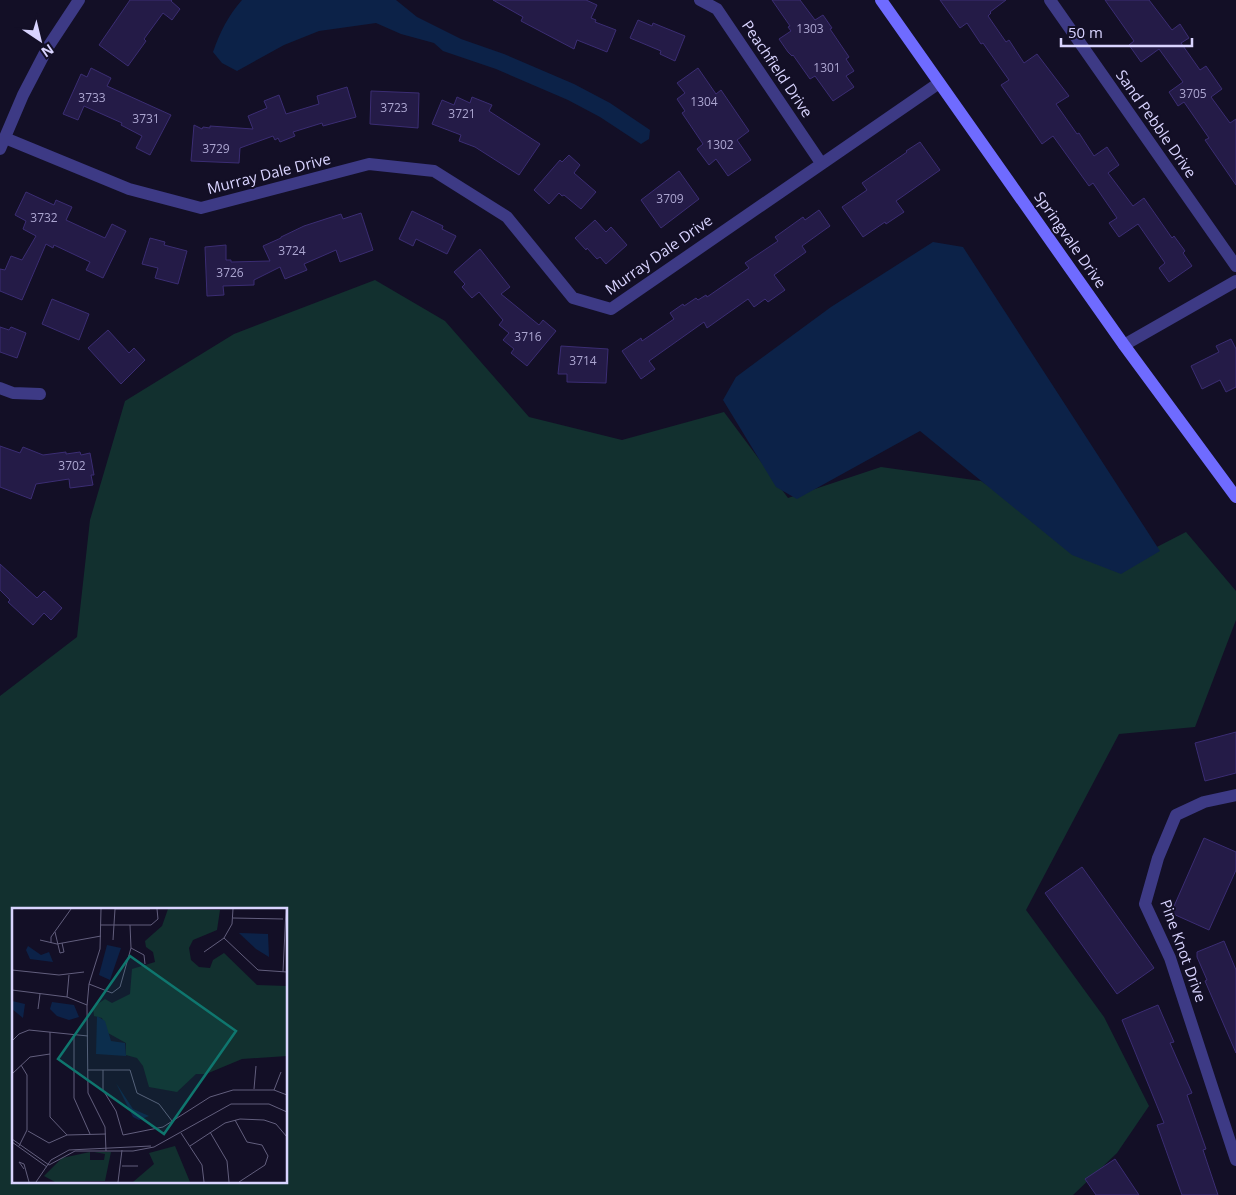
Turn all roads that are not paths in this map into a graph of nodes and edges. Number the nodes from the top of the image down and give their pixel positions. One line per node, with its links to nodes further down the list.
1 (79, 0): 6 (street)
2 (700, 0): 7 (street, Peachfield Drive)
3 (880, 0): 5 (street, Springvale Drive)
4 (1050, 0): 8 (street, Sand Pebble Drive)
5 (939, 83): 7 (street, Murray Dale Drive); 10 (street, Springvale Drive)
6 (2, 143): 7 (street, Murray Dale Drive)
7 (821, 162)
8 (1236, 266)
9 (1236, 281): 10 (street)
10 (1124, 345): 13 (street, Springvale Drive)
11 (0, 388): 12 (street)
12 (40, 394)
13 (1236, 497)
14 (1236, 795): 15 (street, Pine Knot Drive)
15 (1236, 1160)

